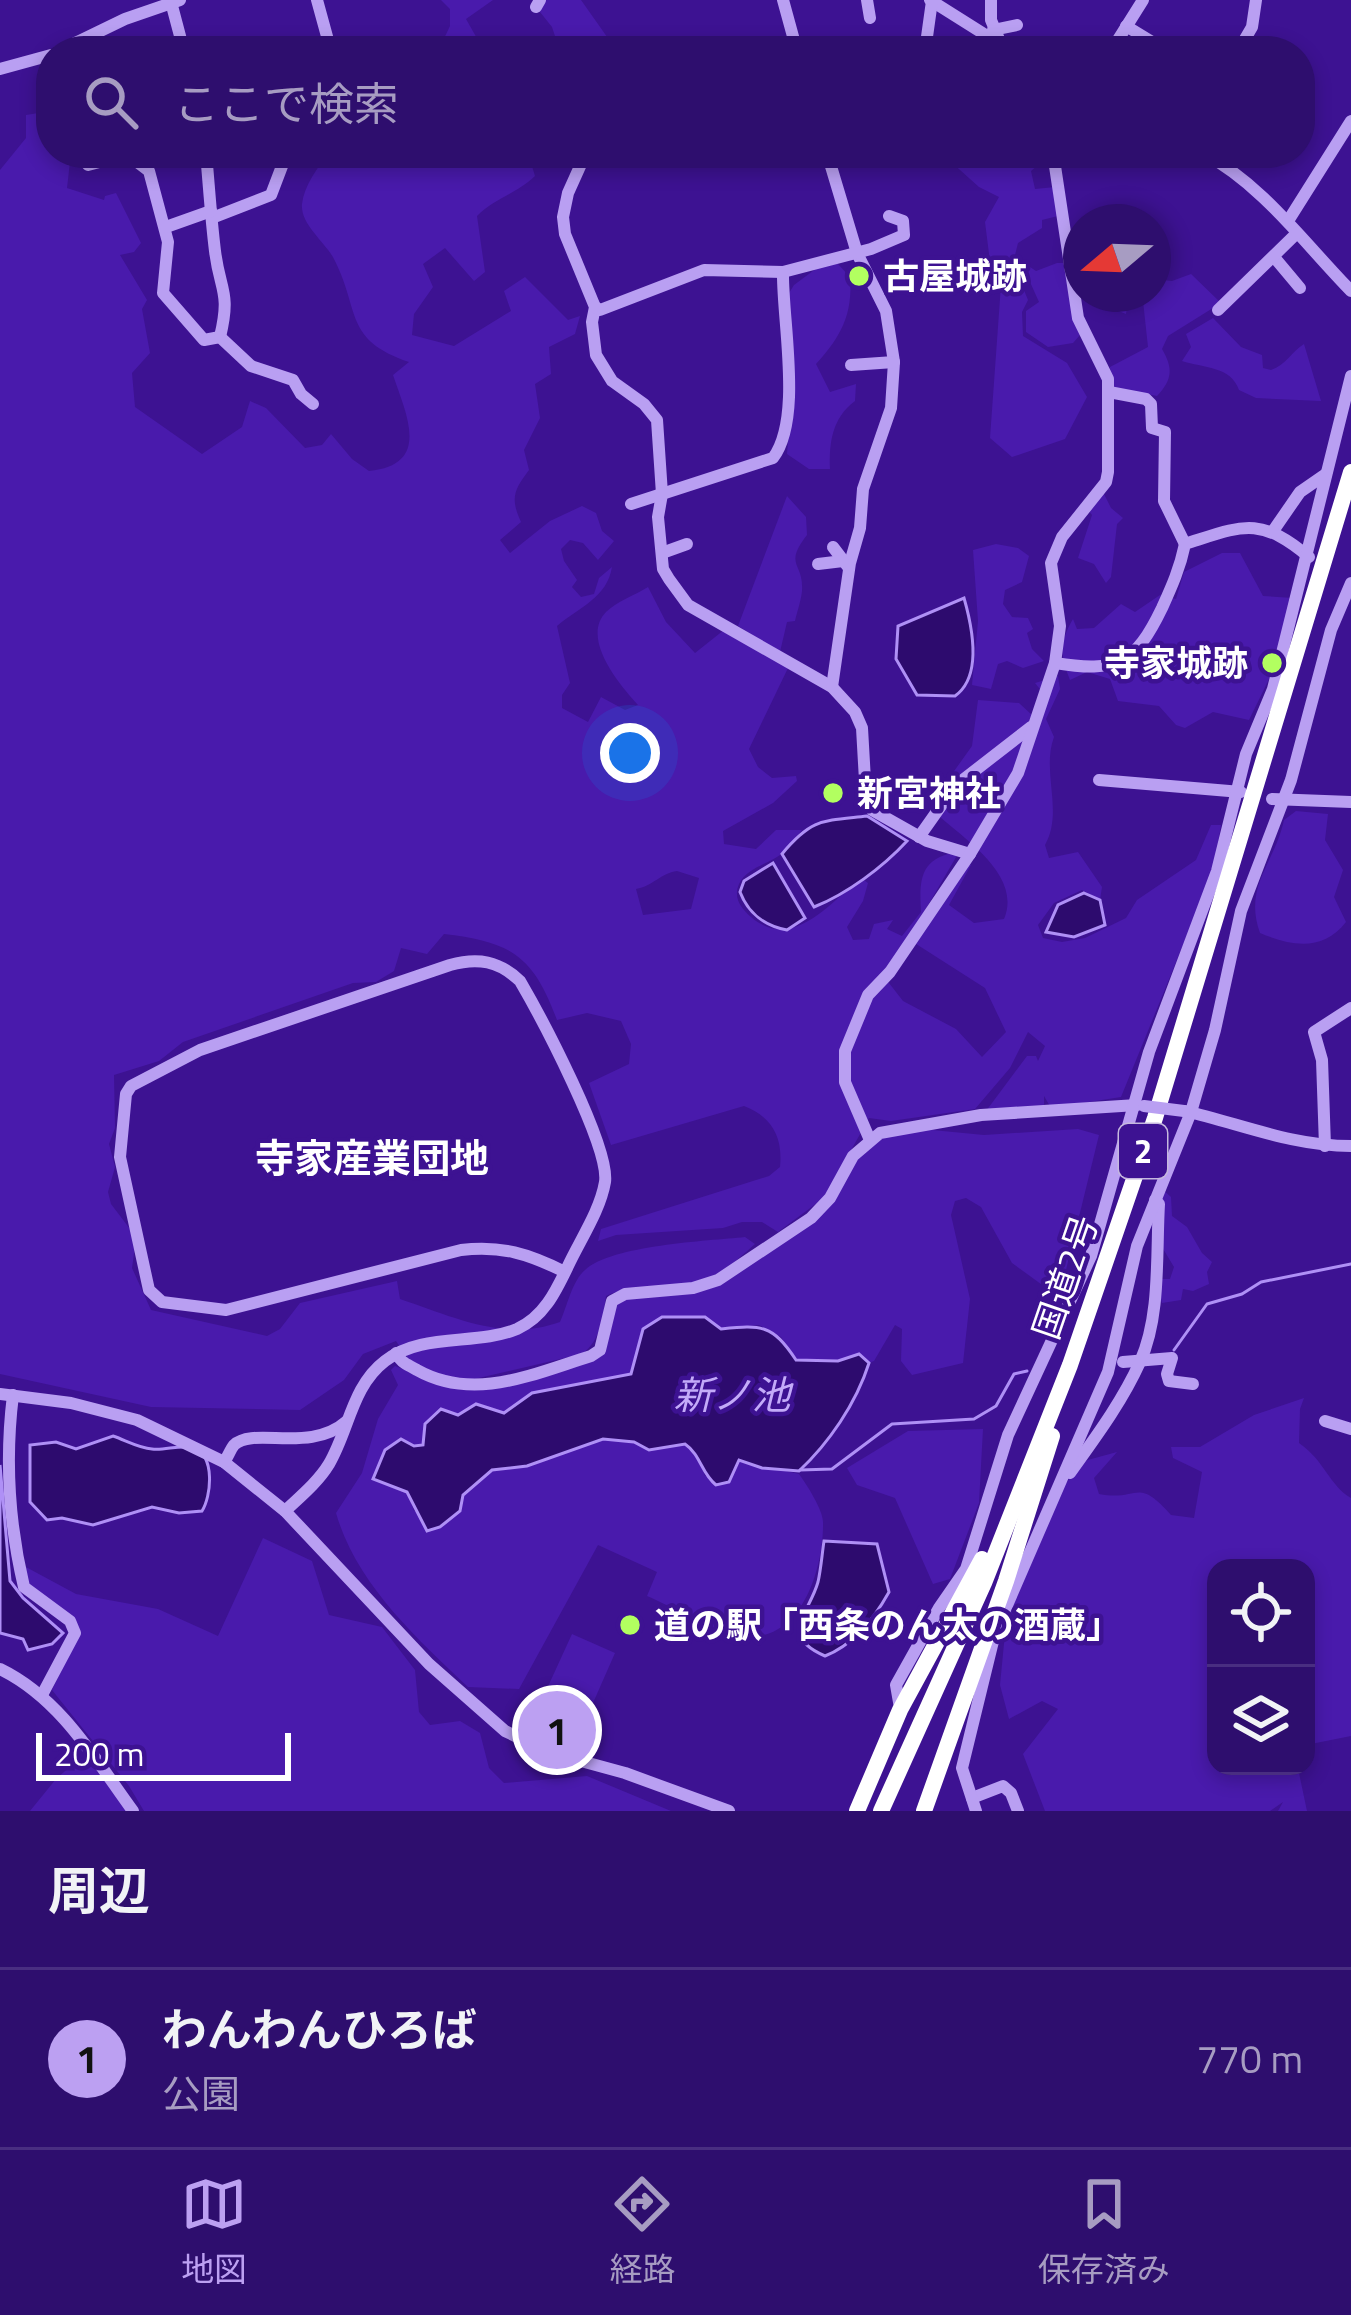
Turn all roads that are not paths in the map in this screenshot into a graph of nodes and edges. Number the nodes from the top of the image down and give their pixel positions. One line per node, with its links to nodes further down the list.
1 (317, 0): 15 (street)
2 (783, 0): 16 (street)
3 (867, 0): 9 (street)
4 (931, 0): 17 (street); 18 (street)
5 (991, 0): 12 (street)
6 (1142, 0): 11 (street)
7 (1256, 0): 22 (street)
8 (175, 1): 13 (street); 14 (street)
9 (870, 18)
10 (1017, 25): 12 (street)
11 (1126, 26): 20 (street); 21 (street)
12 (993, 30): 19 (street)
13 (98, 36)
14 (181, 36)
15 (327, 36)
16 (793, 36)
17 (927, 36)
18 (985, 36)
19 (997, 36)
20 (1120, 36)
21 (1143, 36)
22 (1247, 36)
23 (36, 60): 24 (street)
24 (0, 69)
25 (1351, 121): 36 (street)
26 (145, 168): 35 (street)
27 (207, 168): 33 (street)
28 (281, 168): 33 (street)
29 (579, 168): 42 (street)
30 (832, 168): 37 (street)
31 (1055, 168): 48 (street)
32 (1226, 168): 36 (street)
33 (212, 214): 35 (street); 44 (street)
34 (889, 216): 37 (street)
35 (166, 227): 44 (street)
36 (1293, 227): 38 (street); 41 (street)
37 (857, 253): 39 (street); 45 (street)
38 (1274, 257): 40 (street); 43 (street)
39 (783, 272): 42 (street); 52 (street)
40 (1300, 287)
41 (1351, 291)
42 (595, 307): 52 (street)
43 (1218, 310)
44 (220, 338): 49 (street)
45 (894, 362): 46 (street); 61 (street)
46 (851, 364)
47 (1351, 376): 51 (street)
48 (1109, 392): 56 (street); 63 (street)
49 (313, 404)
50 (1351, 472): 83 (highway, 国道2号 / 2)
51 (1325, 475): 54 (street); 59 (street)
52 (662, 494): 53 (street); 58 (street)
53 (631, 504)
54 (1274, 531): 56 (street); 59 (street)
55 (687, 544): 58 (street)
56 (1185, 544): 63 (street)
57 (833, 547): 61 (street)
58 (662, 553): 64 (street)
59 (1312, 561): 67 (street)
60 (818, 564): 61 (street)
61 (846, 564): 64 (street)
62 (1345, 592): 68 (street)
63 (1055, 663): 65 (street)
64 (832, 687): 70 (street)
65 (1032, 726): 70 (street); 71 (street)
66 (1099, 780): 67 (street)
67 (1242, 792): 73 (street)
68 (1278, 800): 69 (street); 74 (street)
69 (1351, 802)
70 (919, 837): 71 (street)
71 (970, 854): 75 (street)
72 (1351, 1008): 76 (street)
73 (1140, 1105): 74 (street, bridge); 75 (street); 95 (street)
74 (1187, 1112): 76 (street); 78 (street)
75 (869, 1140): 80 (street)
76 (1325, 1146): 77 (street)
77 (1351, 1146)
78 (1155, 1199): 81 (street); 91 (street)
79 (565, 1272): 79 (street); 80 (street)
80 (396, 1353): 87 (street)
81 (1142, 1360): 82 (street); 84 (street); 91 (street)
82 (1123, 1362)
83 (1070, 1365): 86 (highway, 国道2号 / 2); 101 (highway)
84 (1193, 1384)
85 (7, 1394): 90 (street); 94 (street)
86 (1051, 1413): 95 (highway); 100 (highway, 国道2号 / 2)
87 (347, 1420): 90 (street); 92 (street)
88 (1325, 1421): 89 (street)
89 (1351, 1429)
90 (224, 1462): 92 (street)
91 (1058, 1485): 96 (street)
92 (285, 1511): 98 (street)
93 (0, 1670): 94 (street)
94 (42, 1695): 97 (street)
95 (900, 1710): 99 (highway)
96 (974, 1804): 102 (street)
97 (133, 1811)
98 (729, 1811)
99 (857, 1811)
100 (881, 1811)
101 (924, 1811)
102 (1018, 1811)

